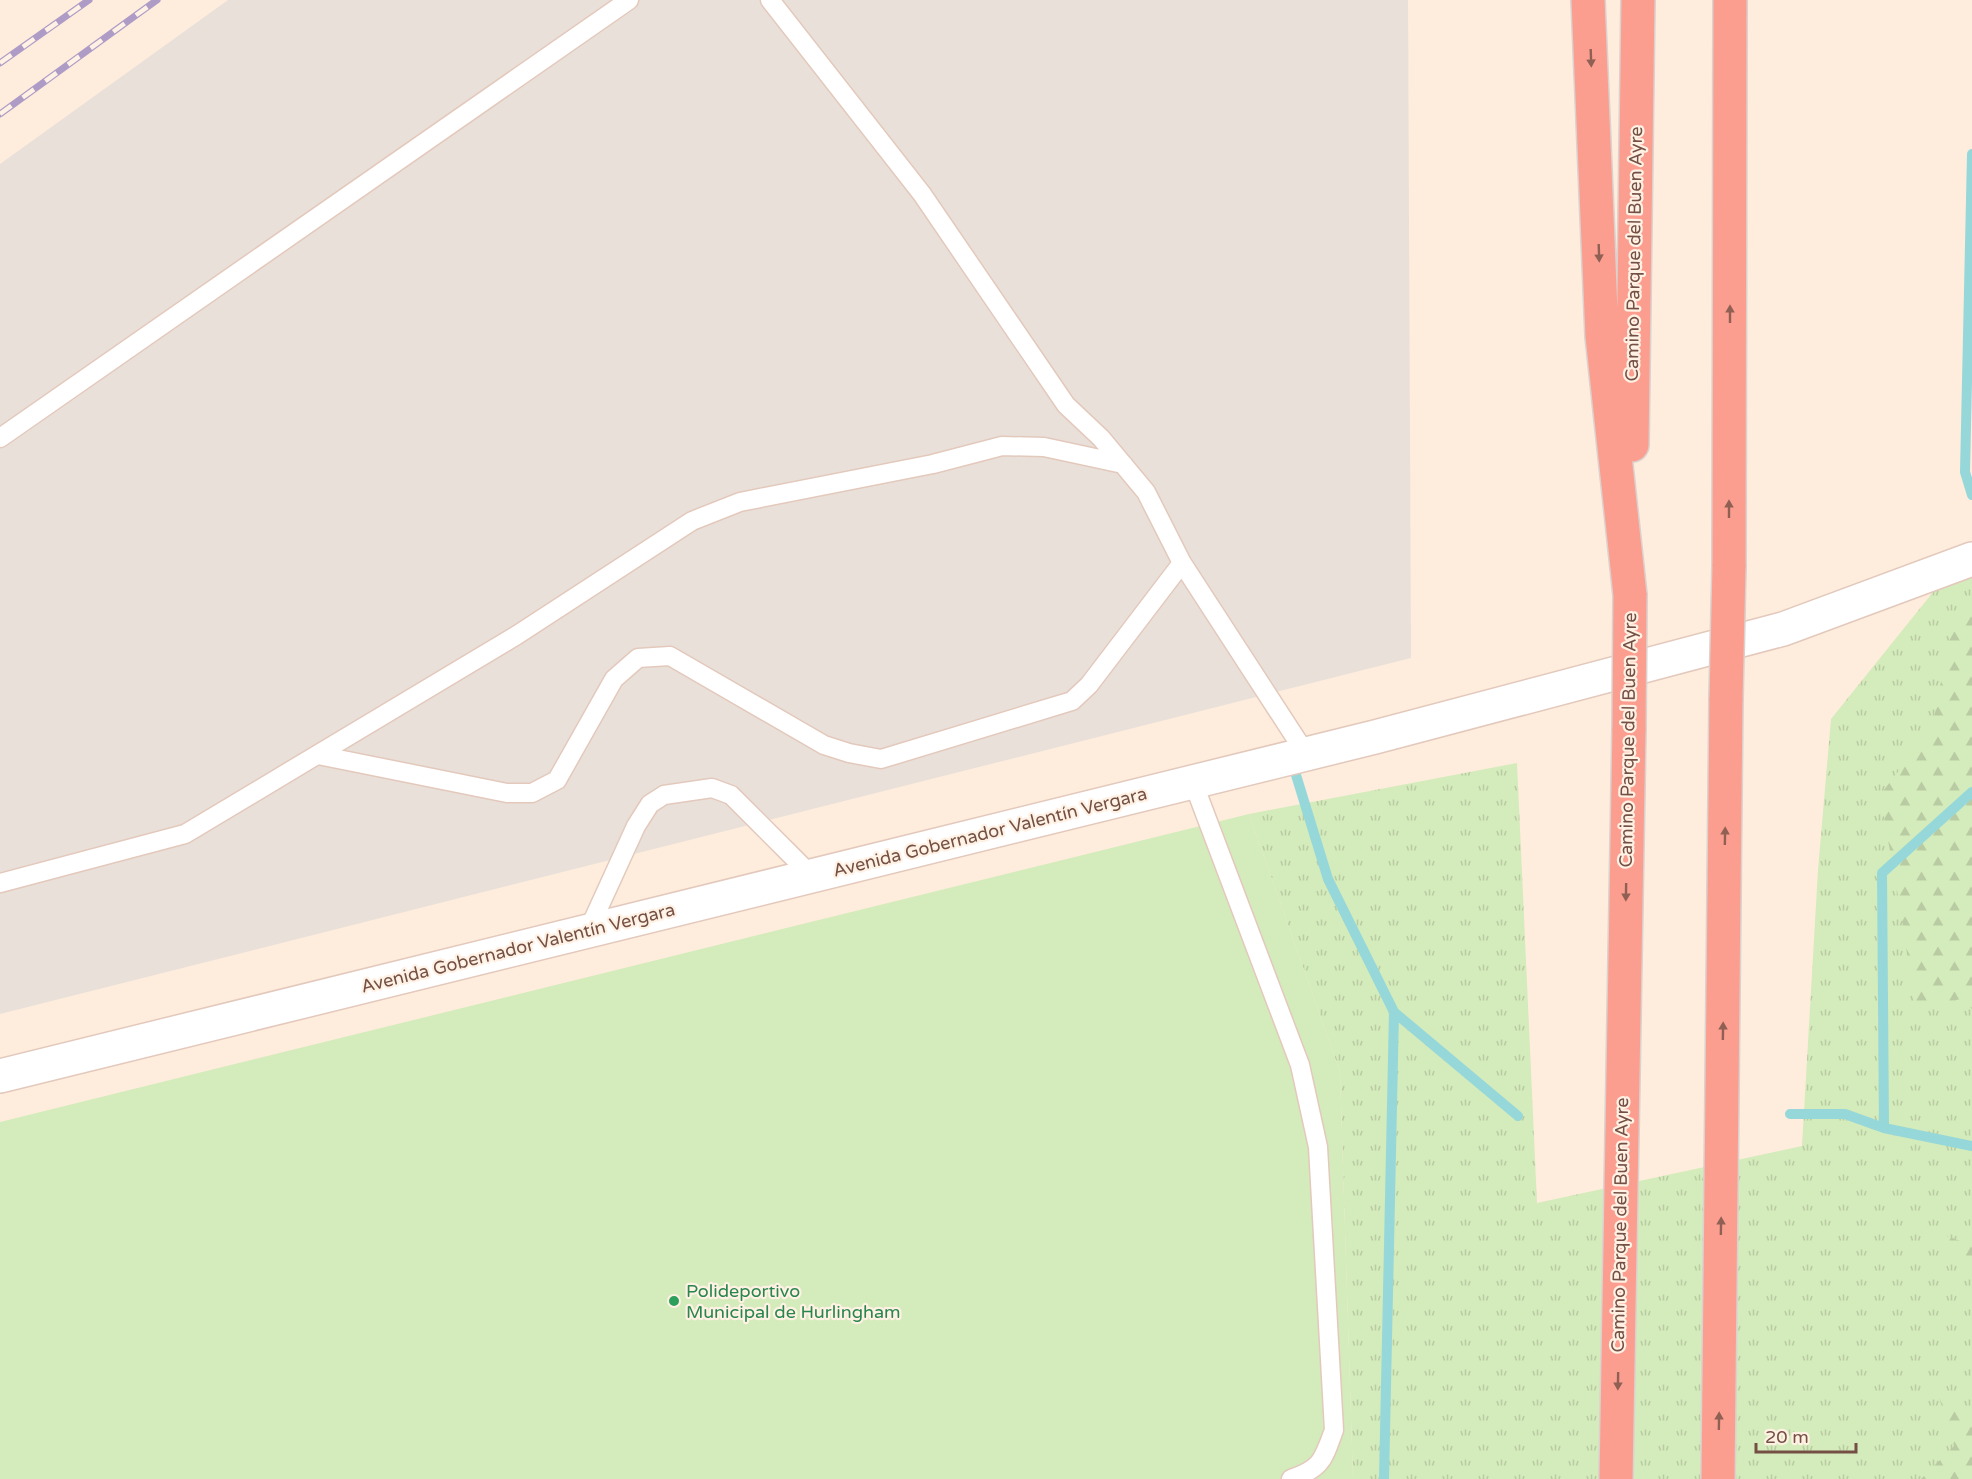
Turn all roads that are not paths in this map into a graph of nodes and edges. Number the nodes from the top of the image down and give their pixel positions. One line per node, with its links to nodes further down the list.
1 (629, 0): 8 (lane)
2 (770, 0): 9 (lane)
3 (1588, 0): 12 (highway, one-way to 12)
4 (1638, 0): 12 (highway, Camino Parque del Buen Ayre)
5 (1730, 0): 7 (highway)
6 (1743, 0): 7 (highway)
7 (1730, 209): 22 (highway, one-way to 7, bridge)
8 (0, 438)
9 (1123, 464): 10 (lane); 14 (lane)
10 (1182, 563): 13 (lane); 14 (lane)
11 (1963, 563): 13 (street, Avenida Gobernador Valentín Vergara)
12 (1630, 595): 21 (highway, Camino Parque del Buen Ayre, one-way to 21, bridge)
13 (1306, 754): 15 (street, Avenida Gobernador Valentín Vergara)
14 (318, 755): 17 (lane)
15 (1193, 782): 16 (street, Avenida Gobernador Valentín Vergara); 20 (lane)
16 (812, 876): 18 (street, Avenida Gobernador Valentín Vergara); 18 (lane)
17 (0, 883)
18 (588, 931): 19 (street, Avenida Gobernador Valentín Vergara)
19 (0, 1076)
20 (1291, 1479)
21 (1616, 1479)
22 (1718, 1479)

